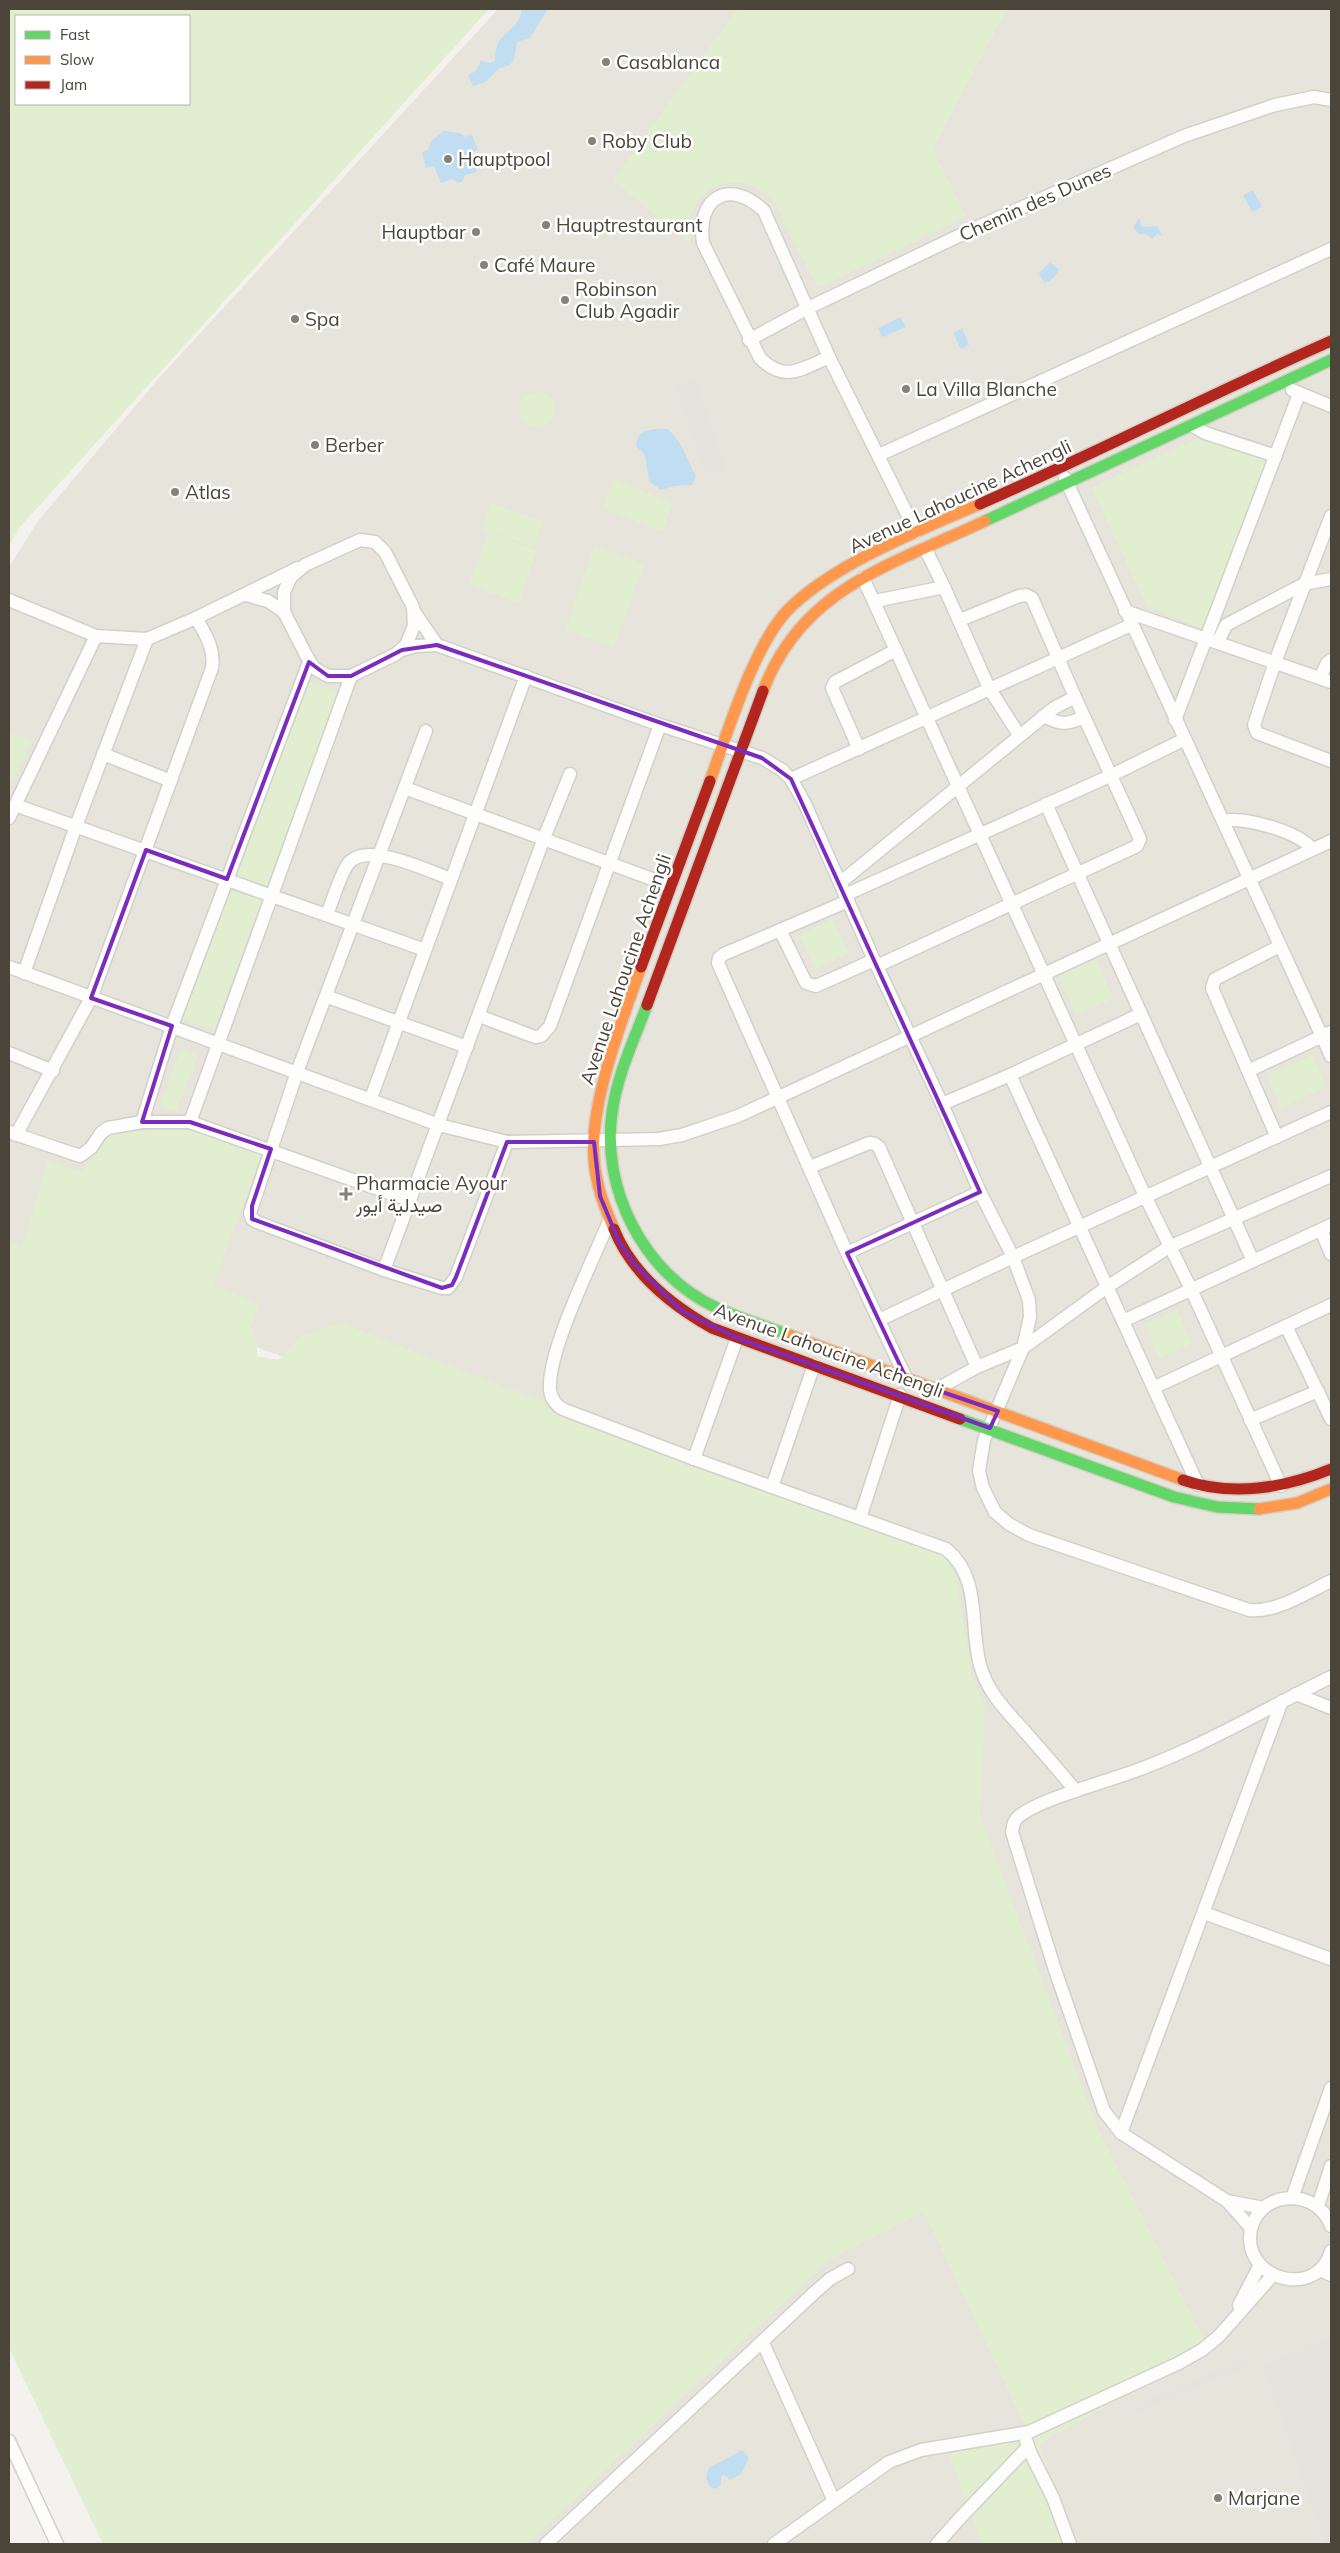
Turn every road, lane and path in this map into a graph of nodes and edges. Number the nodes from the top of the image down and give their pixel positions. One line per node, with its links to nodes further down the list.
1 (1331, 100): 3 (street, Chemin des Dunes)
2 (1331, 248): 12 (street)
3 (806, 309): 4 (street, Chemin des Dunes); 4 (street); 6 (street)
4 (749, 340): 6 (street)
5 (1331, 341): 14 (street, Avenue Lahoucine Achengli)
6 (829, 357): 12 (street)
7 (1331, 360): 8 (street, Avenue Lahoucine Achengli)
8 (1284, 383): 9 (street); 11 (street, Avenue Lahoucine Achengli)
9 (1299, 394): 10 (street); 13 (street)
10 (1331, 406)
11 (1193, 426): 13 (street); 15 (street, Avenue Lahoucine Achengli)
12 (879, 455): 17 (street)
13 (1276, 456): 35 (street)
14 (1060, 469): 15 (street); 17 (street, Avenue Lahoucine Achengli)
15 (1068, 484): 18 (street, Avenue Lahoucine Achengli); 27 (street)
16 (1330, 522): 22 (street)
17 (916, 532): 56 (street, Avenue Lahoucine Achengli)
18 (925, 548): 20 (street, Avenue Lahoucine Achengli); 23 (street)
19 (304, 565): 24 (street); 28 (street); 29 (street)
20 (863, 578): 26 (street); 58 (street, Avenue Lahoucine Achengli)
21 (1331, 579): 22 (street)
22 (1304, 584): 35 (street); 42 (street)
23 (944, 587): 26 (street); 31 (street)
24 (246, 595): 28 (street); 30 (street)
25 (9, 600): 33 (street)
26 (875, 601): 38 (street)
27 (1125, 611): 32 (street); 35 (street)
28 (284, 612): 41 (street)
29 (414, 613): 36 (street); 37 (street)
30 (196, 618): 34 (street); 64 (street)
31 (960, 620): 39 (street); 46 (street)
32 (1131, 625): 39 (street); 51 (street)
33 (96, 636): 34 (street); 68 (street)
34 (147, 639): 59 (street)
35 (1213, 640): 42 (street); 51 (street)
36 (438, 645): 37 (street); 44 (street)
37 (402, 650): 43 (street)
38 (896, 650): 50 (street); 57 (street)
39 (1058, 656): 46 (street); 47 (street)
40 (1331, 660): 45 (street)
41 (309, 662): 43 (street); 81 (street)
42 (1275, 662): 45 (street); 60 (street)
43 (351, 676): 86 (street)
44 (526, 676): 52 (street); 69 (street)
45 (1326, 680)
46 (988, 688): 50 (street); 54 (street)
47 (1075, 697): 48 (street); 49 (street)
48 (1043, 716): 49 (street); 54 (street)
49 (1084, 717): 62 (street)
50 (926, 718): 57 (street); 65 (street)
51 (1175, 720): 55 (street)
52 (660, 725): 56 (street); 79 (street)
53 (426, 730): 66 (street)
54 (1019, 735): 65 (street)
55 (1184, 740): 62 (street); 71 (street)
56 (723, 746): 58 (street); 85 (street, Avenue Lahoucine Achengli)
57 (859, 748): 63 (street)
58 (740, 752): 63 (street); 125 (street, Avenue Lahoucine Achengli)
59 (103, 754): 64 (street); 72 (street)
60 (1331, 760)
61 (570, 774): 74 (street)
62 (1112, 775): 67 (street); 80 (street)
63 (791, 779): 84 (street)
64 (171, 781): 77 (street)
65 (957, 785): 73 (street); 84 (street)
66 (405, 788): 69 (street); 78 (street)
67 (1046, 804): 73 (street); 80 (street)
68 (15, 805): 70 (street); 72 (street)
69 (475, 814): 74 (street); 82 (street)
70 (9, 818)
71 (1223, 820): 76 (street); 83 (street)
72 (76, 826): 77 (street); 97 (street)
73 (978, 833): 87 (street); 88 (street)
74 (544, 838): 79 (street); 102 (street)
75 (1331, 841): 76 (street)
76 (1312, 849): 83 (street)
77 (146, 850): 81 (street); 100 (street)
78 (379, 854): 82 (street); 89 (street); 90 (street)
79 (608, 864): 85 (street); 102 (street)
80 (1078, 874): 88 (street); 92 (street)
81 (227, 879): 86 (street); 104 (street)
82 (451, 879): 94 (street)
83 (1250, 879): 92 (street); 93 (street)
84 (841, 882): 87 (street)
85 (671, 886): 127 (street, Avenue Lahoucine Achengli)
86 (272, 895): 89 (street); 107 (street)
87 (847, 898): 91 (street); 95 (street)
88 (1011, 905): 95 (street); 98 (street)
89 (327, 914): 90 (street)
90 (353, 923): 94 (street); 99 (street)
91 (780, 930): 95 (street); 116 (street)
92 (1109, 943): 98 (street); 101 (street)
93 (1280, 946): 105 (street); 113 (street)
94 (425, 950): 103 (street)
95 (876, 963): 106 (street)
96 (9, 967): 97 (street)
97 (24, 972): 100 (street)
98 (1044, 972): 106 (street); 108 (street)
99 (328, 997): 103 (street); 114 (street)
100 (91, 998): 104 (street); 112 (street)
101 (1142, 1014): 108 (street); 130 (street)
102 (479, 1016): 109 (street)
103 (399, 1022): 109 (street); 117 (street)
104 (172, 1026): 107 (street); 120 (street)
105 (1327, 1034): 111 (street); 113 (street)
106 (910, 1036): 116 (street); 118 (street)
107 (219, 1043): 114 (street); 121 (street)
108 (1076, 1044): 115 (street); 133 (street)
109 (467, 1047): 122 (street)
110 (9, 1053): 112 (street)
111 (1331, 1056)
112 (53, 1071): 123 (street)
113 (1248, 1071): 124 (street)
114 (297, 1072): 117 (street); 128 (street)
115 (1010, 1075): 118 (street); 138 (street)
116 (778, 1097): 125 (street); 129 (street)
117 (370, 1098): 122 (street)
118 (942, 1104): 132 (street)
119 (1331, 1112): 124 (street)
120 (142, 1122): 121 (street); 123 (street)
121 (190, 1122): 128 (street)
122 (439, 1125): 126 (street); 134 (street)
123 (12, 1133)
124 (1277, 1137): 130 (street)
125 (610, 1141): 127 (street); 158 (street, Avenue Lahoucine Achengli)
126 (507, 1142): 127 (street); 145 (street)
127 (594, 1142): 136 (street, Avenue Lahoucine Achengli)
128 (271, 1149): 134 (street); 145 (street)
129 (810, 1167): 137 (street); 141 (street)
130 (1212, 1168): 133 (street); 135 (street)
131 (1331, 1176): 135 (street)
132 (980, 1192): 137 (street); 143 (street)
133 (1145, 1196): 138 (street); 140 (street)
134 (410, 1200): 145 (street)
135 (1234, 1219): 140 (street); 144 (street)
136 (609, 1221): 153 (street, Avenue Lahoucine Achengli); 167 (street)
137 (913, 1222): 141 (street); 148 (street)
138 (1078, 1227): 143 (street); 146 (street)
139 (1326, 1227): 142 (street); 144 (street)
140 (1169, 1247): 146 (street); 147 (street)
141 (848, 1253): 150 (street)
142 (1331, 1254)
143 (1013, 1256): 148 (street); 154 (street)
144 (1253, 1261): 147 (street)
145 (384, 1270)
146 (1107, 1287): 151 (street); 154 (street)
147 (1191, 1289): 151 (street); 155 (street)
148 (942, 1290): 150 (street); 157 (street)
149 (1331, 1305): 152 (street)
150 (880, 1320): 158 (street)
151 (1123, 1321): 159 (street)
152 (1286, 1326): 155 (street); 161 (street)
153 (738, 1338): 156 (street, Avenue Lahoucine Achengli); 167 (street)
154 (1023, 1348): 157 (street); 163 (street)
155 (1222, 1356): 159 (street); 165 (street)
156 (814, 1365): 162 (street, Avenue Lahoucine Achengli); 171 (street)
157 (977, 1367): 160 (street)
158 (907, 1380): 160 (street, Avenue Lahoucine Achengli)
159 (1155, 1388): 169 (street)
160 (937, 1389): 163 (street, Avenue Lahoucine Achengli)
161 (1318, 1391): 164 (street); 165 (street)
162 (900, 1395): 166 (street, Avenue Lahoucine Achengli); 173 (street)
163 (998, 1411): 166 (street); 169 (street, Avenue Lahoucine Achengli)
164 (1331, 1419)
165 (1250, 1420): 170 (street)
166 (990, 1428): 172 (street, Avenue Lahoucine Achengli); 174 (street)
167 (694, 1459): 171 (street)
168 (1331, 1469): 170 (street, Avenue Lahoucine Achengli)
169 (1198, 1485): 170 (street, Avenue Lahoucine Achengli)
170 (1281, 1486)
171 (772, 1487): 173 (street)
172 (1331, 1488)
173 (860, 1518): 179 (street)
174 (1331, 1581)
175 (1331, 1676): 176 (street)
176 (1296, 1694): 177 (street); 178 (street)
177 (1282, 1701): 179 (street); 180 (street)
178 (1331, 1708)
179 (1076, 1791): 183 (street)
180 (1204, 1913): 181 (street); 183 (street)
181 (1331, 1959)
182 (1331, 2088): 185 (street)
183 (1121, 2132): 186 (street)
184 (1331, 2166): 187 (street)
185 (1292, 2198): 187 (street); 188 (street)
186 (1227, 2201): 188 (street); 190 (street)
187 (1318, 2206): 189 (street)
188 (1264, 2208): 190 (street)
189 (1331, 2226)
190 (1252, 2228): 192 (street)
191 (1331, 2251): 194 (street)
192 (1260, 2266): 195 (street); 196 (street)
193 (848, 2269): 197 (street)
194 (1326, 2272): 195 (street)
195 (1272, 2276): 196 (street)
196 (1231, 2321): 198 (street)
197 (763, 2343): 201 (street); 203 (street)
198 (1024, 2433): 200 (street); 201 (street)
199 (9, 2441): 202 (street)
200 (1028, 2447): 205 (street); 206 (street)
201 (834, 2501): 204 (street)
202 (57, 2544)
203 (546, 2544)
204 (774, 2544)
205 (937, 2544)
206 (1070, 2544)

